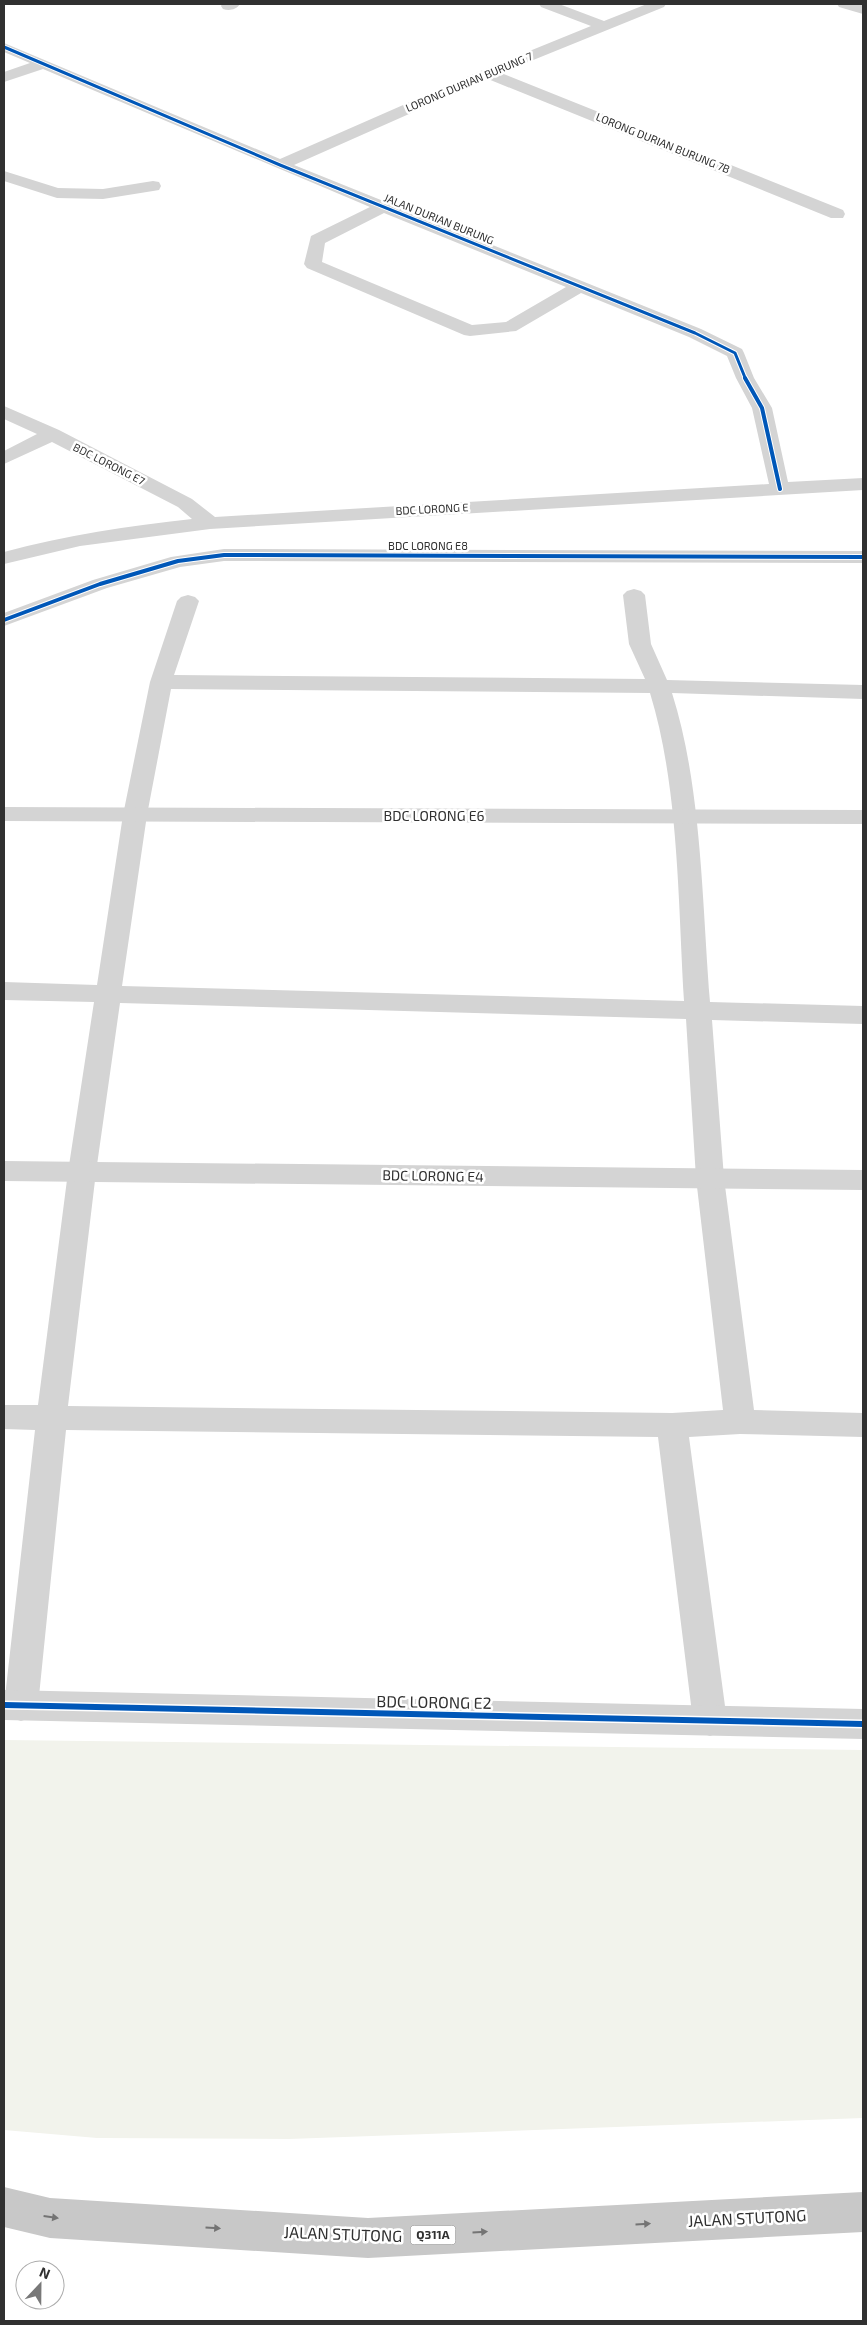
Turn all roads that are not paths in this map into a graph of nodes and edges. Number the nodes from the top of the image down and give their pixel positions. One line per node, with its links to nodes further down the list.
1 (546, 4): 5 (street)
2 (659, 4): 5 (street, LORONG DURIAN BURUNG 7)
3 (844, 4): 4 (street)
4 (863, 10)
5 (604, 26): 8 (street, LORONG DURIAN BURUNG 7)
6 (4, 47): 7 (street, JALAN DURIAN BURUNG)
7 (43, 64): 9 (street); 10 (street, JALAN DURIAN BURUNG)
8 (488, 73): 10 (street, LORONG DURIAN BURUNG 7); 14 (street, LORONG DURIAN BURUNG 7B)
9 (4, 77)
10 (280, 165): 13 (street, JALAN DURIAN BURUNG)
11 (4, 176): 12 (street)
12 (153, 186)
13 (384, 207): 15 (street, JALAN DURIAN BURUNG); 15 (street)
14 (837, 214)
15 (578, 287): 20 (street, JALAN DURIAN BURUNG)
16 (4, 412): 17 (street, BDC LORONG E7)
17 (52, 434): 18 (street); 21 (street, BDC LORONG E7)
18 (4, 458)
19 (863, 484): 20 (street, BDC LORONG E)
20 (780, 489): 21 (street, BDC LORONG E)
21 (210, 523): 23 (street, BDC LORONG E)
22 (863, 557): 26 (street, BDC LORONG E8)
23 (4, 558)
24 (634, 595): 28 (street)
25 (188, 601): 27 (street)
26 (4, 620)
27 (161, 682): 28 (street); 31 (street)
28 (658, 686): 29 (street); 32 (street)
29 (863, 692)
30 (4, 814): 31 (street, BDC LORONG E6)
31 (135, 814): 32 (street, BDC LORONG E6); 35 (street)
32 (684, 817): 33 (street, BDC LORONG E6); 36 (street)
33 (863, 817)
34 (4, 991): 35 (street)
35 (108, 994): 36 (street); 39 (street)
36 (698, 1011): 37 (street); 40 (street)
37 (863, 1015)
38 (4, 1171): 39 (street, BDC LORONG E4)
39 (82, 1172): 40 (street, BDC LORONG E4); 42 (street)
40 (710, 1178): 41 (street, BDC LORONG E4); 44 (street)
41 (863, 1180)
42 (52, 1416): 43 (street); 45 (street); 47 (street)
43 (4, 1417)
44 (740, 1422): 45 (street); 46 (street)
45 (672, 1425): 48 (street)
46 (863, 1425)
47 (12, 1706): 48 (street, BDC LORONG E2)
48 (710, 1721): 49 (street, BDC LORONG E2)
49 (863, 1724)
50 (4, 2207): 51 (main road, JALAN STUTONG / Q311A, one-way to 51)
51 (863, 2212)

